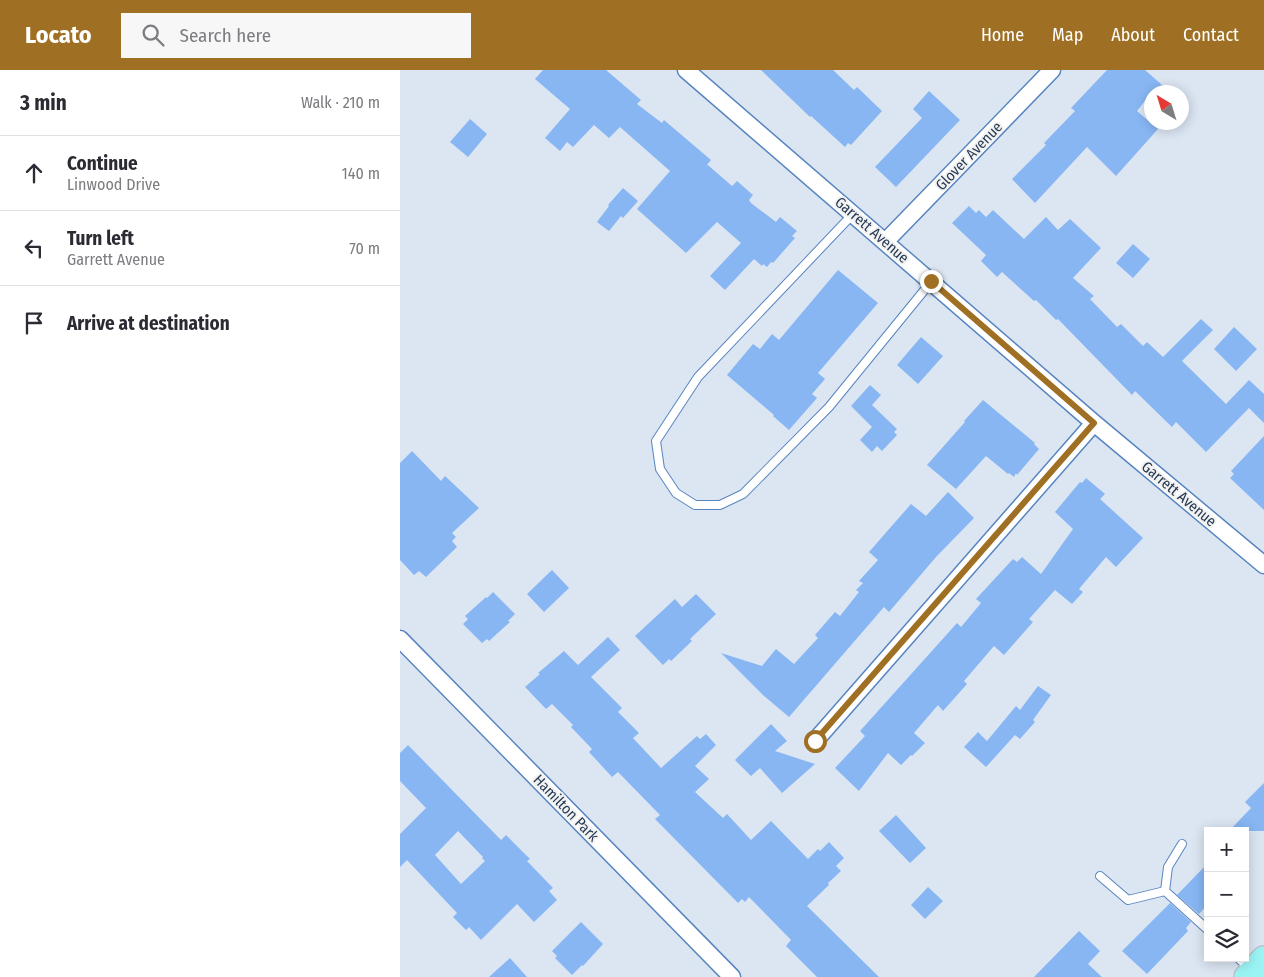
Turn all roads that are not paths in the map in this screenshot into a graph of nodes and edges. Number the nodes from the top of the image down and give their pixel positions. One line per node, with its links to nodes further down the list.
1 (686, 70): 3 (street, Garrett Avenue)
2 (1052, 70): 4 (street, Glover Avenue)
3 (853, 214): 4 (street, Garrett Avenue); 5 (lane)
4 (886, 242): 5 (street, Garrett Avenue)
5 (931, 281): 6 (street, Garrett Avenue)
6 (1094, 423): 7 (street, Garrett Avenue); 9 (street)
7 (1264, 565)
8 (400, 639): 14 (street, Hamilton Park)
9 (815, 741)
10 (1182, 844): 12 (lane)
11 (1100, 876): 12 (lane)
12 (1165, 891): 13 (lane)
13 (1204, 926)
14 (732, 977)

